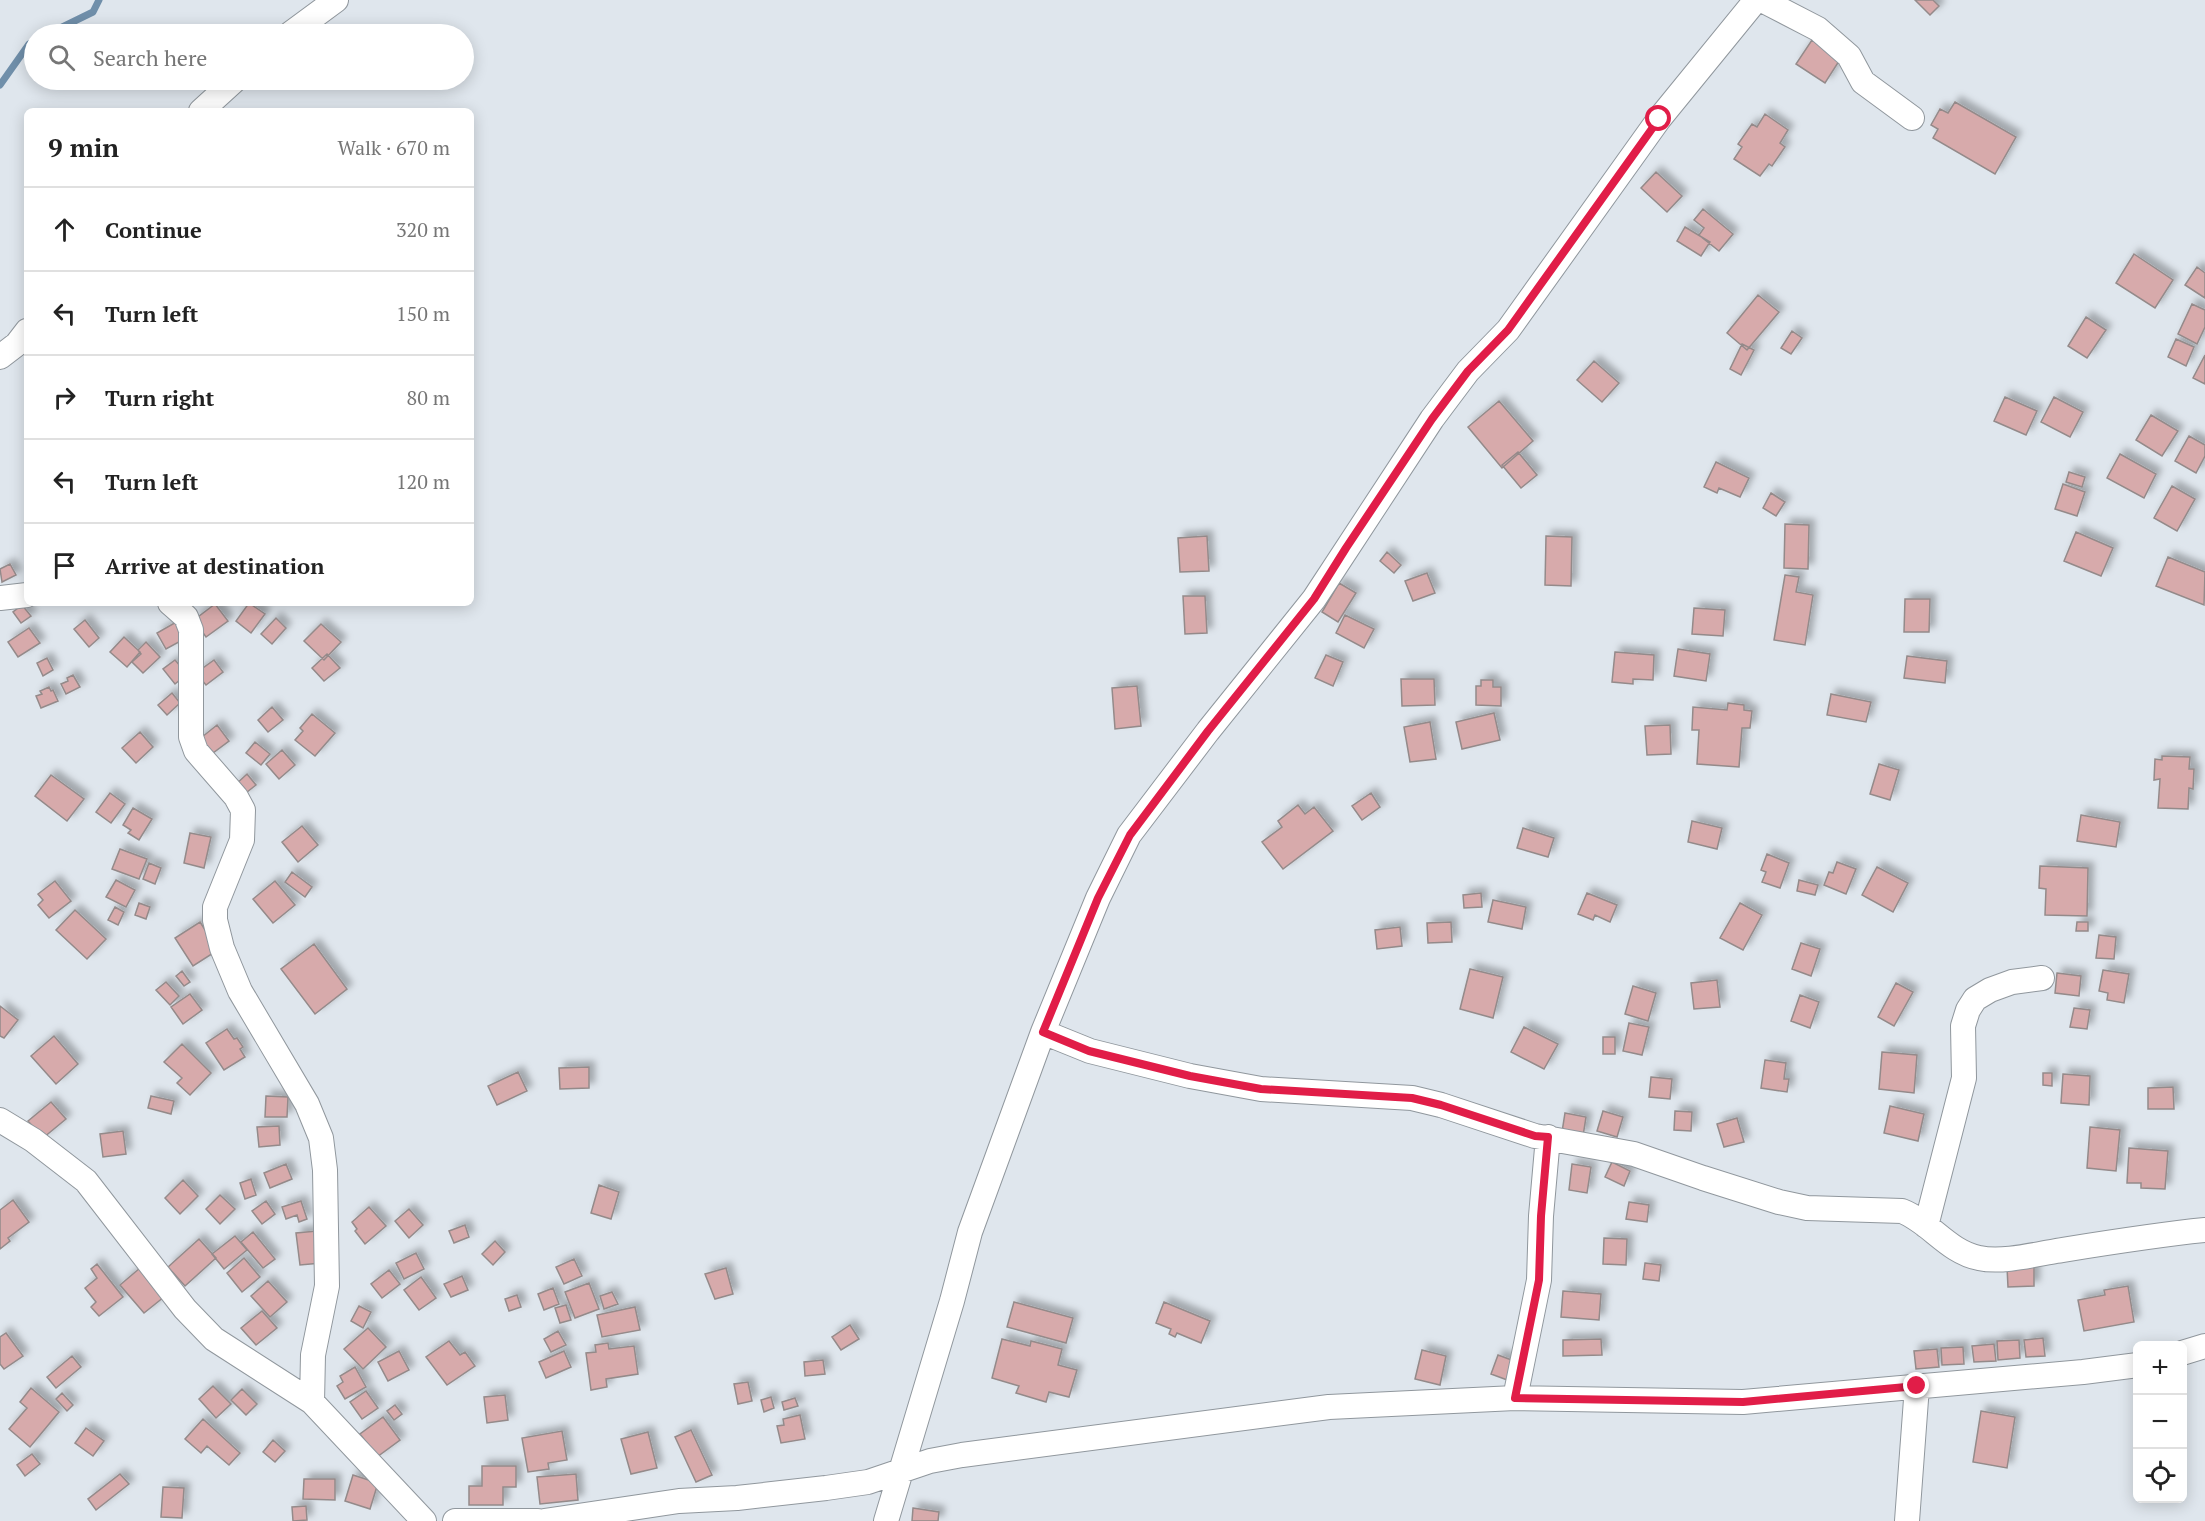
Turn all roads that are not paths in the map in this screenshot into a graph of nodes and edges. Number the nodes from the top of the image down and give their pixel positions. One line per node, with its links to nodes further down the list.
1 (336, 0): 4 (street)
2 (1756, 0): 14 (street)
3 (1762, 0): 7 (street)
4 (304, 24)
5 (224, 90): 6 (street)
6 (204, 108)
7 (1912, 118)
8 (24, 335): 9 (street)
9 (0, 357)
10 (24, 595): 11 (street)
11 (0, 598)
12 (173, 606): 24 (street)
13 (2042, 978): 17 (street)
14 (1043, 1032): 16 (street); 25 (street)
15 (0, 1120): 24 (street)
16 (1548, 1137): 17 (street); 23 (street)
17 (1926, 1226): 18 (street)
18 (2205, 1230)
19 (2205, 1346): 20 (street)
20 (2187, 1351)
21 (2133, 1366): 22 (street)
22 (1917, 1386): 23 (street); 31 (street)
23 (1515, 1398): 25 (street)
24 (312, 1402): 26 (street)
25 (901, 1470): 29 (street); 30 (street)
26 (424, 1521)
27 (455, 1521): 28 (street)
28 (538, 1521)
29 (544, 1521)
30 (886, 1521)
31 (1907, 1521)

